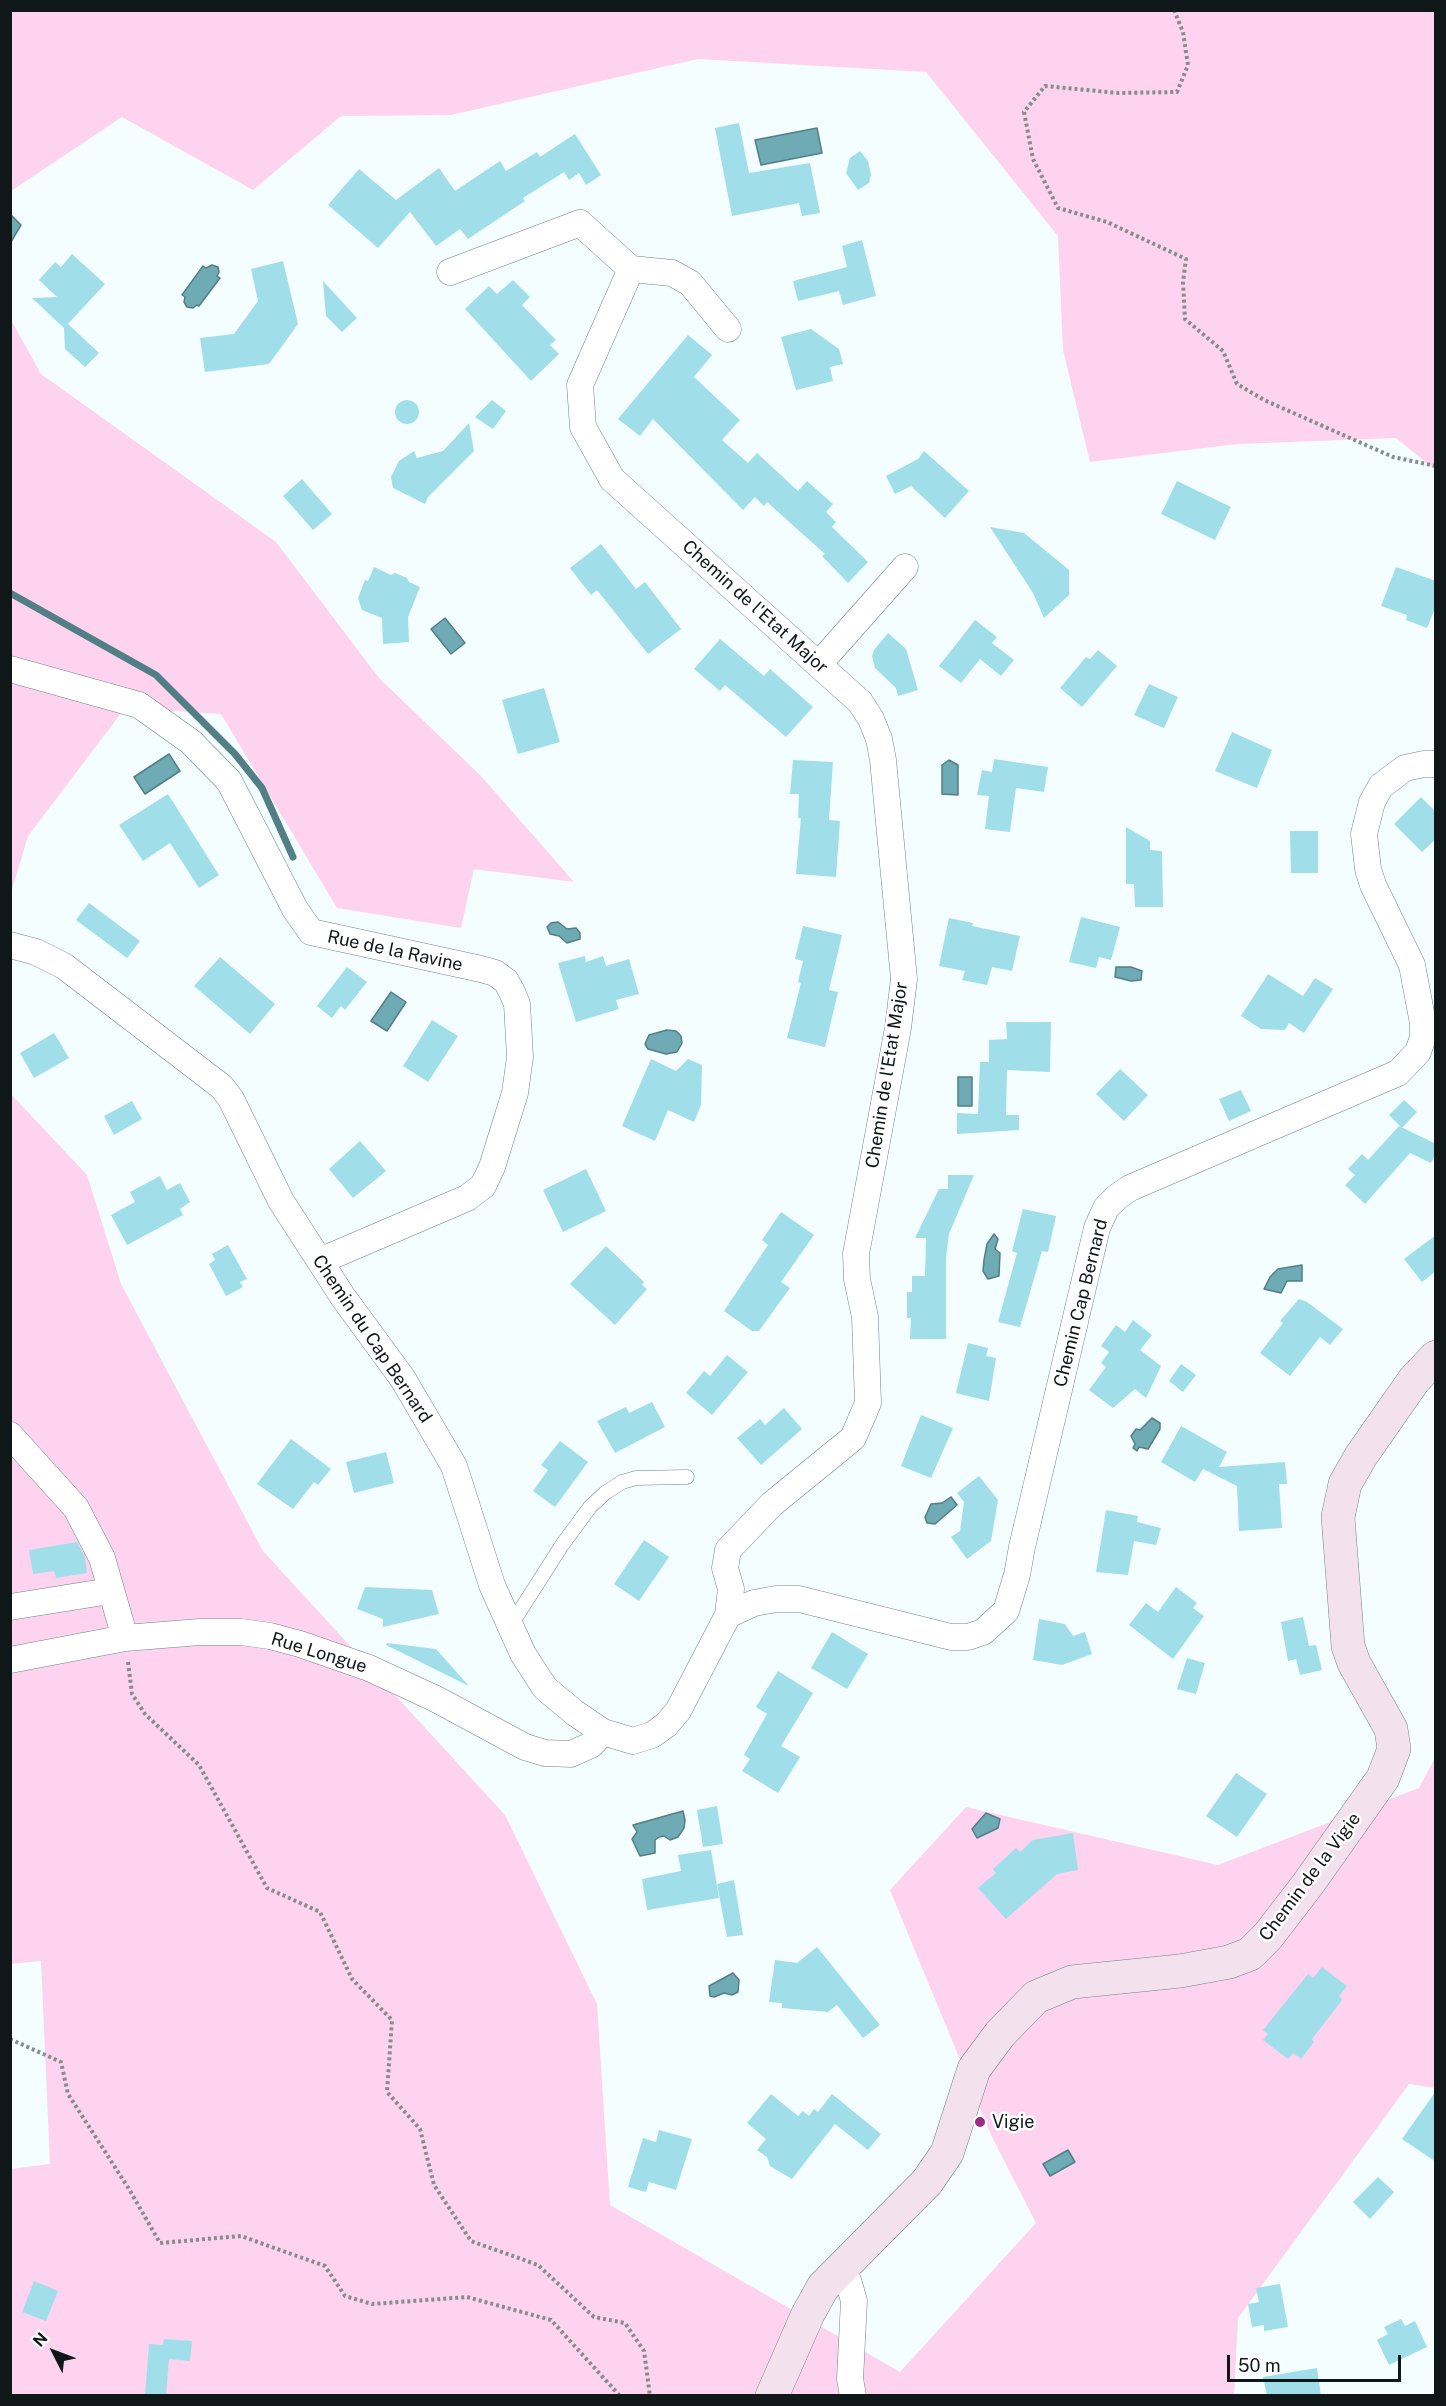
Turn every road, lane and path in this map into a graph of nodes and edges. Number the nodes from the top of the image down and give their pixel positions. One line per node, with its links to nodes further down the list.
1 (1174, 10): 5 (path)
2 (631, 268): 3 (street); 4 (street); 7 (street, Chemin de l'Etat Major)
3 (450, 272)
4 (728, 329)
5 (1436, 466)
6 (905, 567): 7 (street)
7 (819, 664): 17 (street, Chemin de l'Etat Major)
8 (10, 669): 11 (street, Rue de la Ravine)
9 (1436, 764): 17 (street, Chemin Cap Bernard)
10 (10, 945): 11 (street, Chemin du Cap Bernard)
11 (320, 1261): 18 (street, Chemin du Cap Bernard)
12 (1436, 1357): 24 (street, Chemin de la Vigie)
13 (10, 1435): 15 (street)
14 (687, 1477): 18 (lane)
15 (110, 1591): 16 (street); 19 (street)
16 (10, 1607)
17 (729, 1615): 21 (street, Chemin de l'Etat Major)
18 (511, 1625): 22 (street, Chemin du Cap Bernard)
19 (125, 1638): 20 (street, Rue Longue); 22 (street, Rue Longue); 26 (path)
20 (10, 1660)
21 (678, 1711): 22 (street, Chemin du Cap Bernard)
22 (603, 1731)
23 (10, 2039): 25 (path)
24 (841, 2268): 27 (street, Chemin de la Vigie); 28 (street)
25 (620, 2396)
26 (650, 2396)
27 (772, 2396)
28 (853, 2396)

